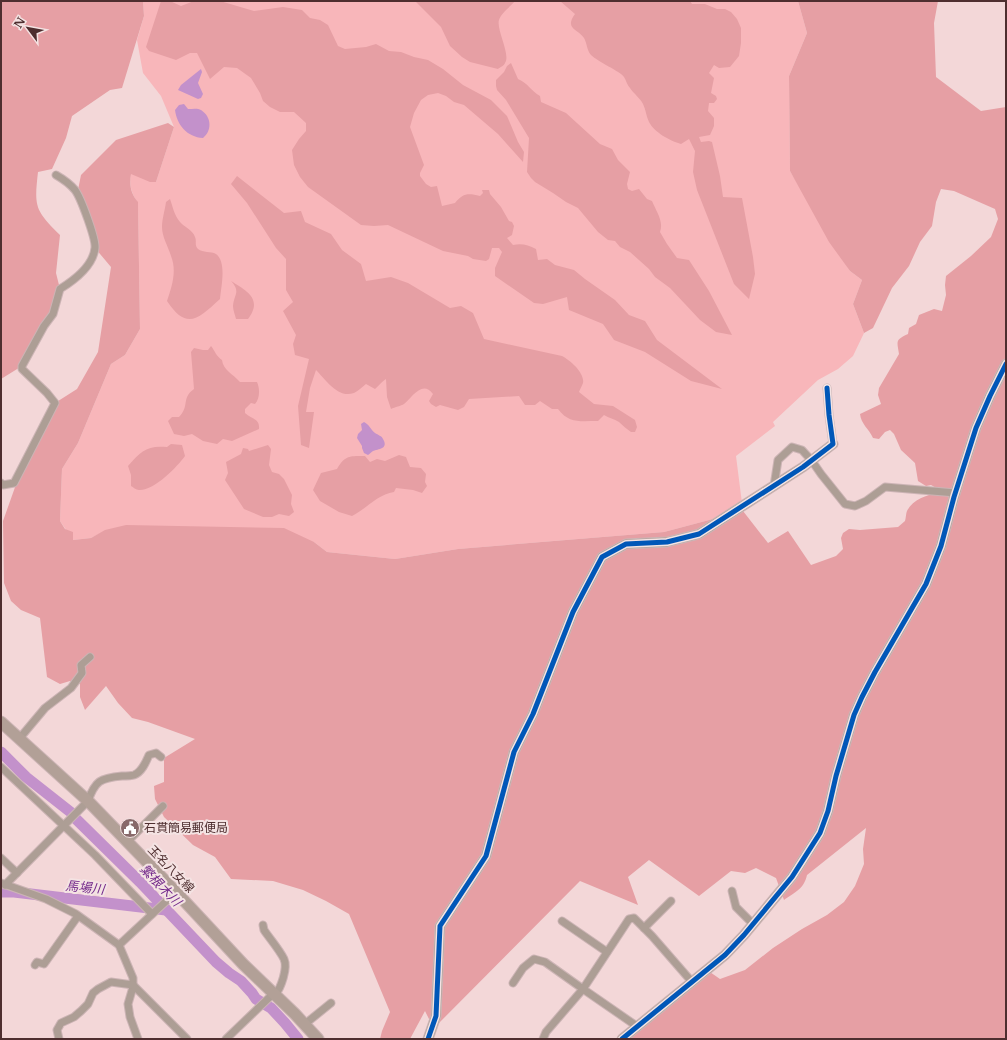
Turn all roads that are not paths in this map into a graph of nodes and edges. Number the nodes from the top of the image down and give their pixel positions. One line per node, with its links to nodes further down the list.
1 (56, 175): 6 (street)
2 (1006, 364): 8 (street)
3 (827, 388): 4 (street)
4 (834, 444): 5 (street)
5 (812, 461): 7 (street); 7 (street); 8 (street)
6 (1, 483)
7 (774, 486): 46 (street)
8 (956, 493): 27 (street)
9 (90, 657): 11 (street)
10 (1, 722): 11 (main road, 玉名八女線)
11 (19, 739): 14 (main road, 玉名八女線)
12 (161, 757): 14 (street)
13 (1, 767): 16 (street)
14 (84, 805): 16 (street); 17 (main road, 玉名八女線)
15 (163, 806): 17 (street)
16 (64, 826): 19 (street); 24 (street)
17 (127, 842): 22 (main road, 玉名八女線)
18 (1, 858): 19 (street)
19 (17, 873): 20 (street)
20 (3, 884): 25 (street)
21 (732, 891): 27 (street)
22 (175, 892): 24 (street); 37 (main road, 玉名八女線)
23 (671, 901): 29 (street)
24 (152, 914): 30 (street)
25 (78, 916): 30 (street); 32 (street)
26 (562, 921): 31 (street)
27 (753, 924): 33 (street)
28 (263, 925): 37 (street)
29 (644, 928): 31 (street); 33 (street)
30 (119, 945): 35 (street)
31 (608, 952): 36 (street)
32 (34, 965)
33 (692, 982): 40 (street)
34 (513, 983): 36 (street)
35 (133, 985): 41 (street); 42 (street); 43 (street)
36 (583, 989): 40 (street); 47 (street)
37 (273, 995): 39 (main road, 玉名八女線); 44 (street)
38 (331, 1004): 39 (street)
39 (304, 1024): 45 (main road, 玉名八女線)
40 (638, 1027): 48 (street)
41 (59, 1039)
42 (138, 1039)
43 (187, 1039)
44 (226, 1039)
45 (318, 1039)
46 (428, 1039)
47 (543, 1039)
48 (622, 1039)

